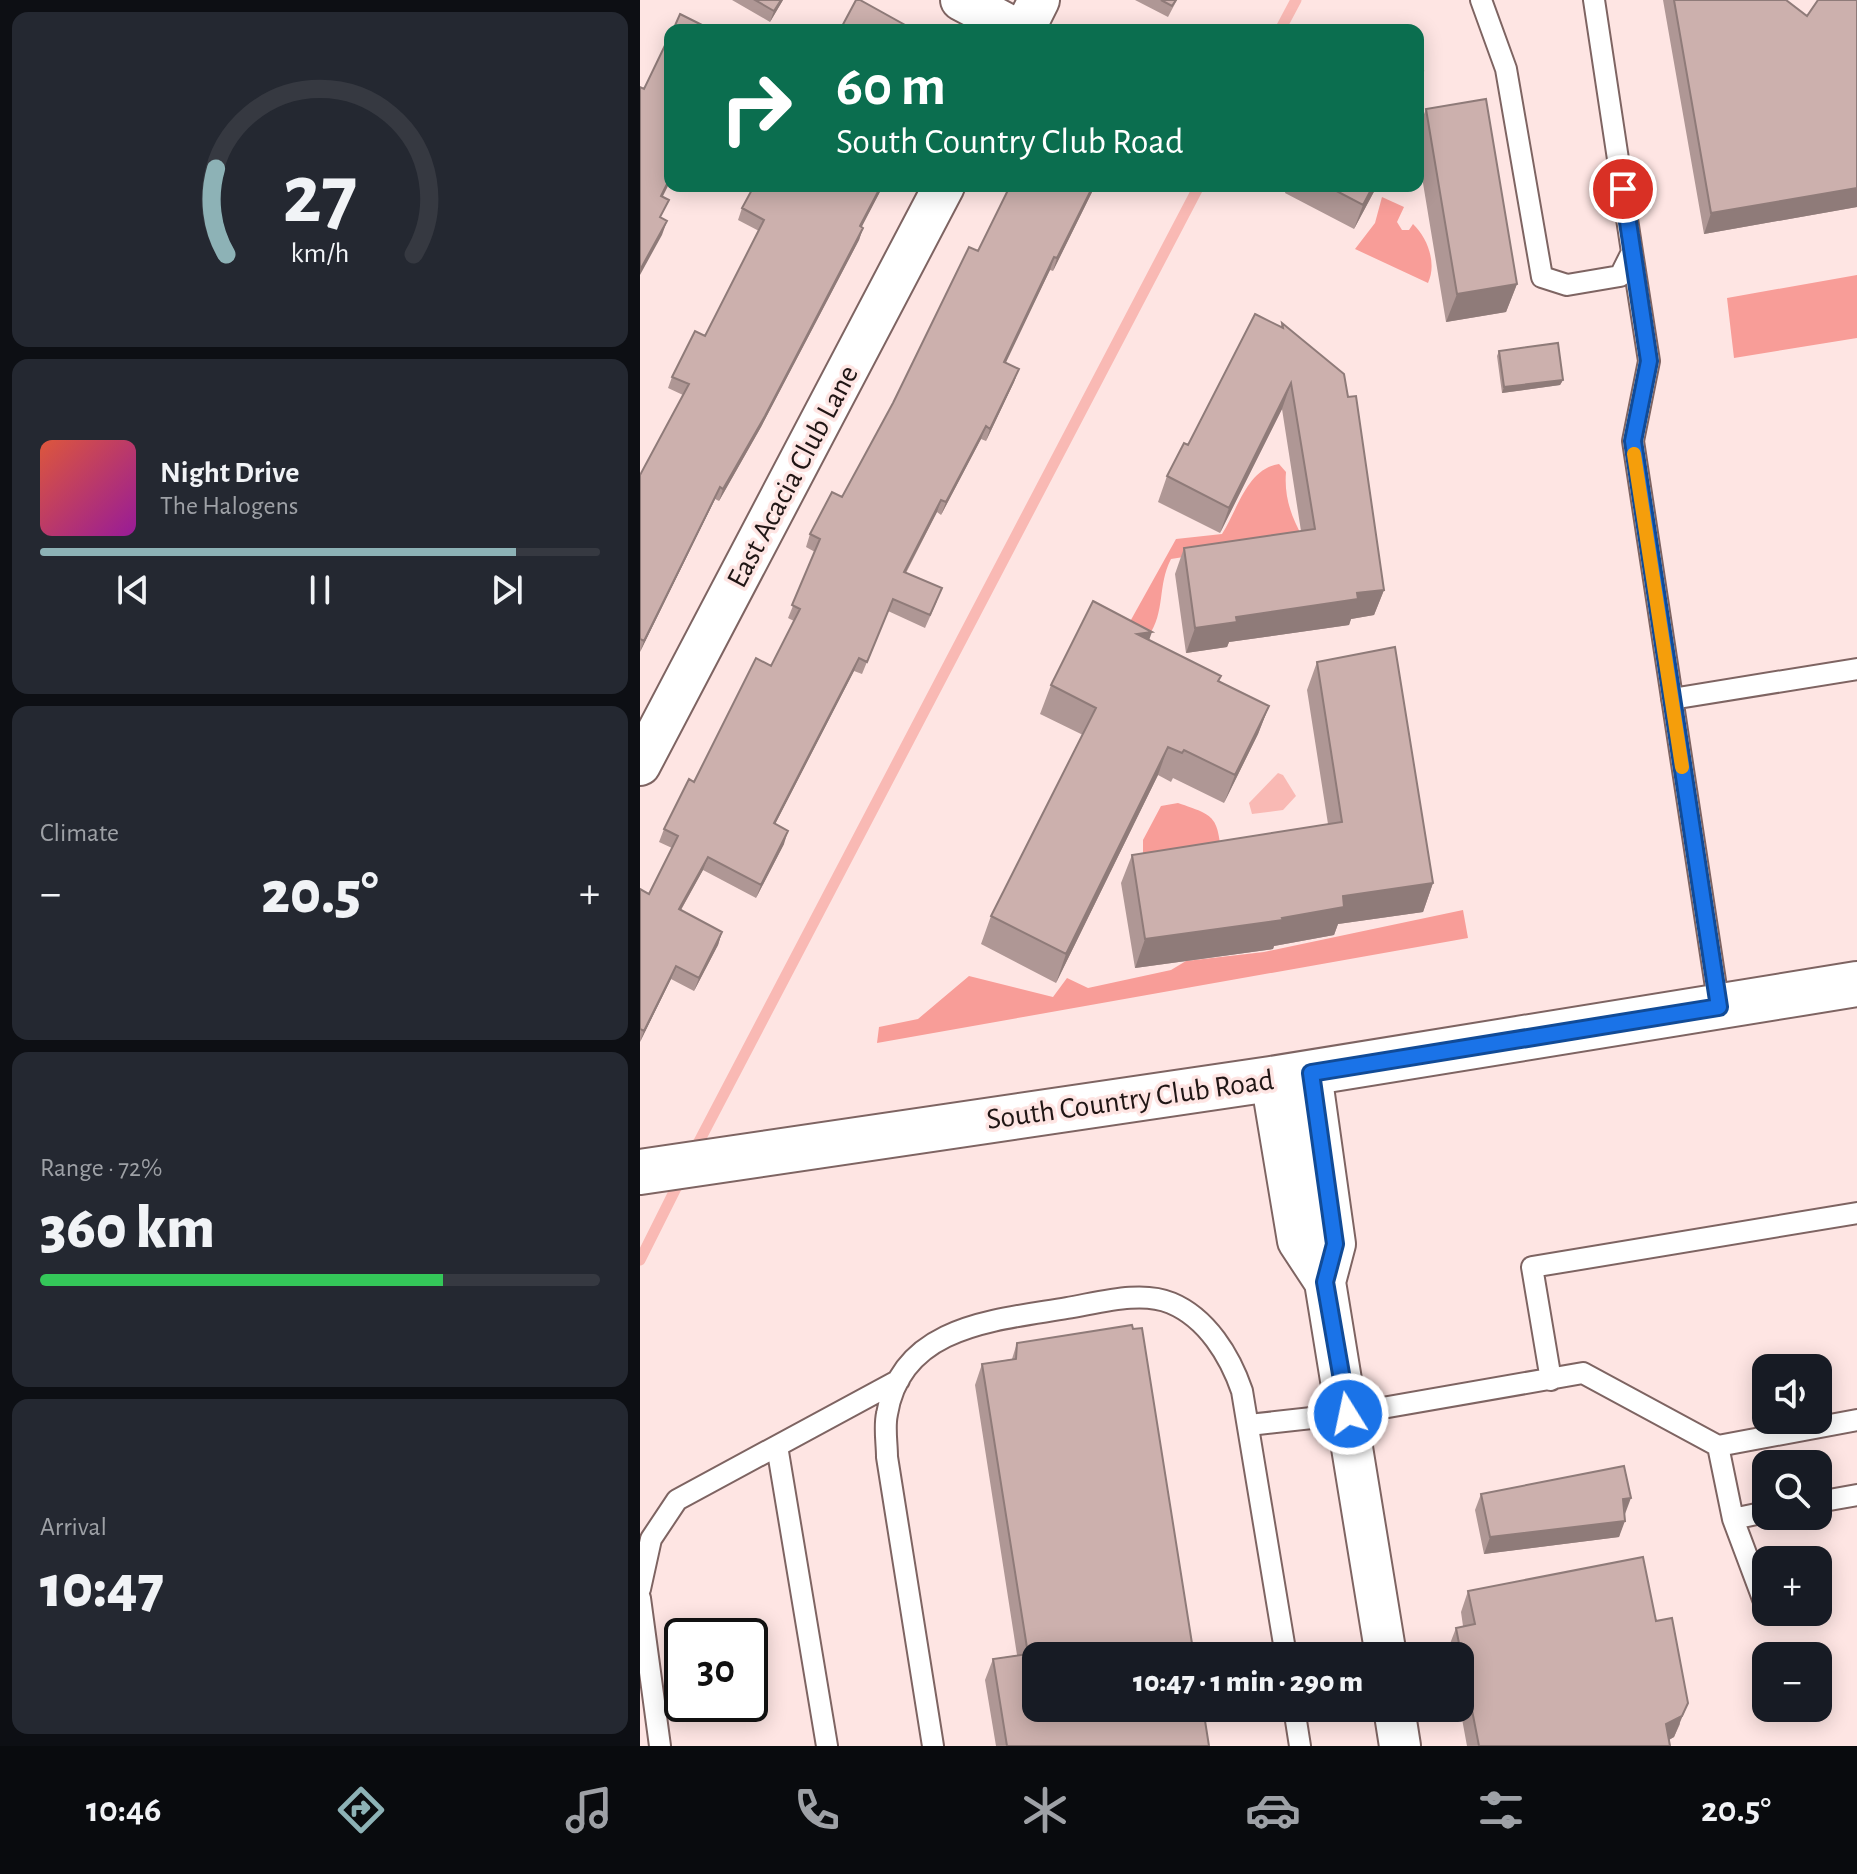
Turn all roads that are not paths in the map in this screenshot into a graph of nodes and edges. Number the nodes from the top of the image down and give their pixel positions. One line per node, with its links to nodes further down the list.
1 (961, 0): 5 (street)
2 (1039, 0): 6 (street)
3 (1481, 0): 8 (lane)
4 (1594, 0): 8 (lane)
5 (1009, 24)
6 (1025, 24)
7 (941, 192): 11 (street, East Acacia Club Lane)
8 (1632, 252): 10 (lane)
9 (1857, 669): 10 (lane)
10 (1672, 699): 13 (lane)
11 (640, 765)
12 (1857, 984): 13 (street, South Country Club Road)
13 (1719, 1007): 14 (street, South Country Club Road)
14 (1291, 1076): 15 (street, South Country Club Road); 19 (street)
15 (647, 1171)
16 (1857, 1213): 18 (lane)
17 (899, 1380): 21 (lane); 22 (lane); 37 (lane)
18 (1551, 1380): 19 (lane); 23 (lane)
19 (1348, 1414): 21 (lane); 32 (street)
20 (1857, 1420): 23 (lane)
21 (1249, 1425): 31 (lane)
22 (777, 1446): 29 (lane); 36 (lane)
23 (1718, 1446): 27 (lane)
24 (1857, 1495): 25 (lane)
25 (1832, 1499)
26 (1752, 1515): 27 (lane)
27 (1733, 1519): 28 (lane)
28 (1752, 1570)
29 (640, 1589)
30 (640, 1598): 35 (lane)
31 (1284, 1642)
32 (1384, 1642)
33 (1296, 1722): 38 (lane)
34 (1396, 1722): 39 (street)
35 (660, 1746)
36 (827, 1746)
37 (933, 1746)
38 (1300, 1746)
39 (1400, 1746)

